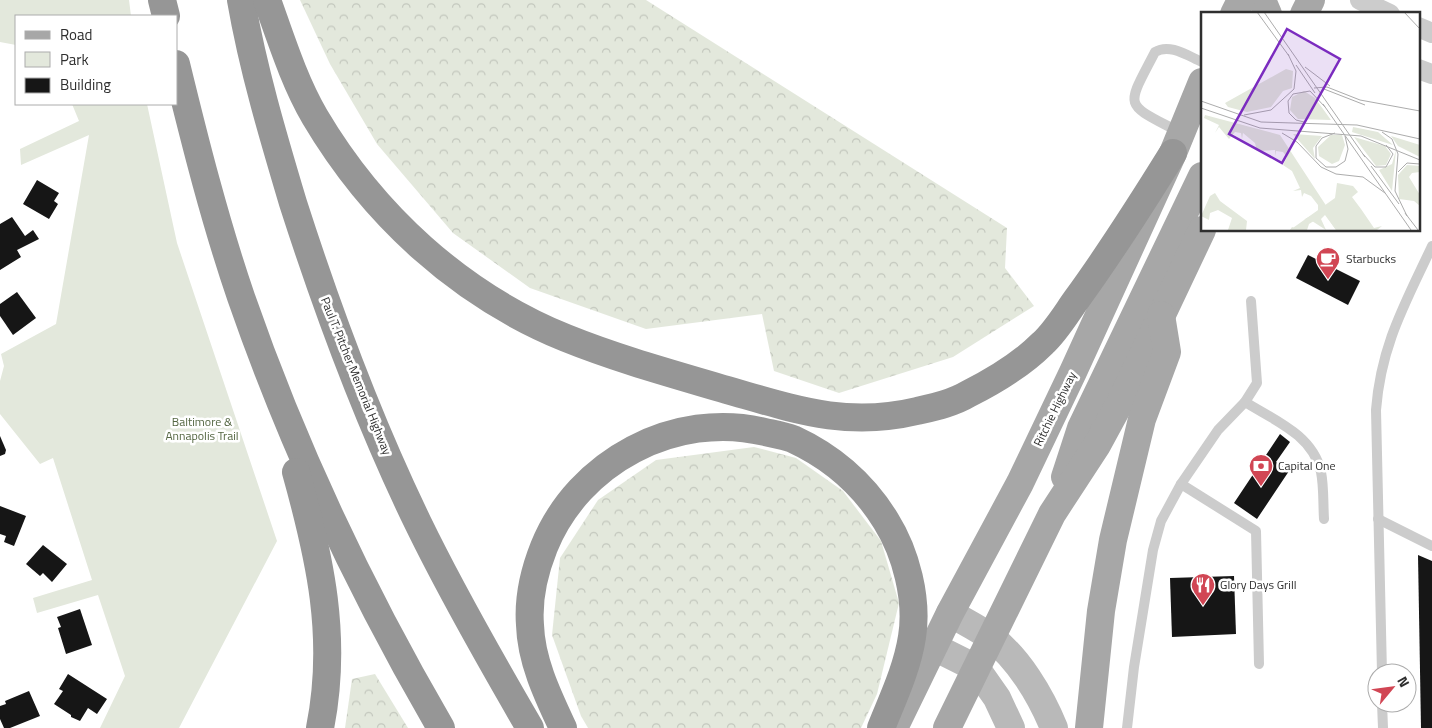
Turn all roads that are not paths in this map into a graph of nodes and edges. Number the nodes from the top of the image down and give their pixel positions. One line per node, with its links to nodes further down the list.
1 (162, 0): 13 (highway)
2 (240, 0): 43 (highway, Paul T. Pitcher Memorial Highway)
3 (267, 0): 21 (highway)
4 (1240, 0): 8 (main road)
5 (1262, 0): 9 (main road)
6 (1311, 0): 10 (main road); 11 (street)
7 (1360, 0): 12 (street)
8 (1235, 12)
9 (1267, 12)
10 (1305, 12)
11 (1320, 12)
12 (1386, 12)
13 (166, 15)
14 (1420, 28): 15 (street)
15 (1432, 33)
16 (1201, 62): 21 (lane)
17 (1420, 70): 19 (street)
18 (178, 72): 27 (highway)
19 (1432, 74)
20 (1201, 84): 21 (main road, Ritchie Highway)
21 (1177, 143): 34 (main road, Ritchie Highway)
22 (1201, 178): 30 (main road)
23 (1202, 231): 26 (main road)
24 (1432, 246): 32 (lane)
25 (1251, 301): 28 (lane)
26 (1161, 315): 30 (main road); 50 (main road)
27 (276, 388): 41 (highway); 42 (highway)
28 (1245, 402): 29 (lane); 31 (lane)
29 (1181, 484): 38 (lane); 51 (lane)
30 (1052, 514): 35 (main road)
31 (1324, 519)
32 (1378, 519): 33 (lane); 37 (lane)
33 (1432, 546)
34 (950, 613): 35 (main road); 36 (main road, Ritchie Highway)
35 (991, 638): 39 (main road); 49 (main road)
36 (934, 647): 39 (main road); 46 (main road, Ritchie Highway)
37 (1382, 663)
38 (1259, 664)
39 (976, 668): 47 (main road); 48 (main road)
40 (1382, 713): 52 (lane)
41 (320, 728)
42 (441, 728)
43 (530, 728)
44 (563, 728): 45 (highway)
45 (881, 728)
46 (894, 728)
47 (947, 728)
48 (1011, 728)
49 (1054, 728)
50 (1089, 728)
51 (1127, 728)
52 (1383, 728)

